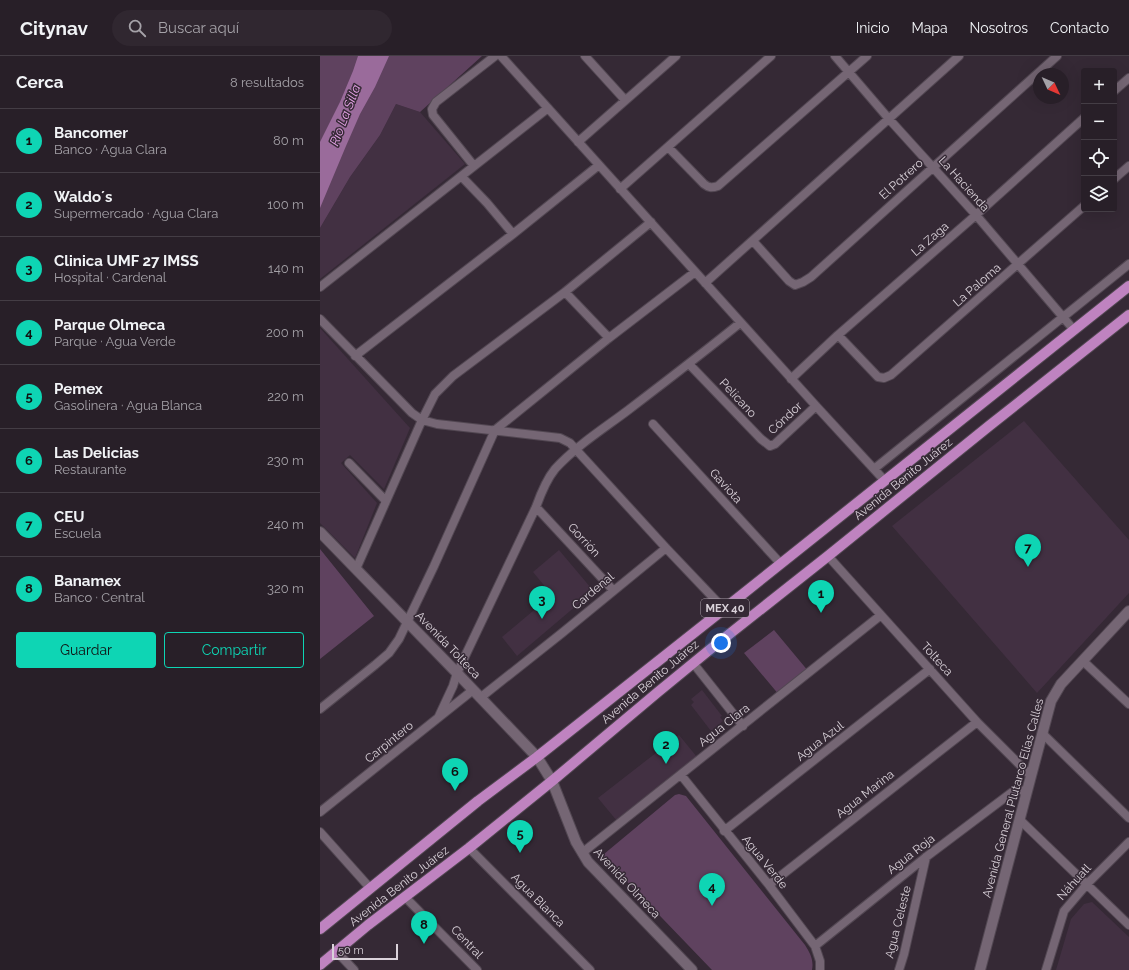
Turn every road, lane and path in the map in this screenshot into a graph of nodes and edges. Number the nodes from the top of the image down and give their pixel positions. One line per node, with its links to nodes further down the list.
1 (495, 56): 20 (street)
2 (501, 56): 14 (street)
3 (584, 56): 13 (street)
4 (676, 56): 13 (street)
5 (771, 56): 18 (street)
6 (835, 56): 10 (street, La Hacienda)
7 (867, 56): 10 (street)
8 (959, 56): 15 (street)
9 (1058, 56): 22 (street, El Potrero)
10 (849, 72): 15 (street, La Hacienda); 18 (street)
11 (1129, 78): 12 (street)
12 (1117, 88)
13 (624, 100): 17 (street)
14 (548, 108): 17 (street); 20 (street)
15 (889, 119): 22 (street, La Hacienda); 30 (street)
16 (1081, 121): 27 (street, La Zaga)
17 (578, 142): 19 (street)
18 (668, 147): 25 (street)
19 (599, 165): 25 (street); 29 (street)
20 (474, 166): 23 (street)
21 (1129, 166): 24 (street)
22 (933, 167): 27 (street, La Hacienda); 30 (street, El Potrero)
23 (462, 177): 29 (street); 37 (street)
24 (1117, 177)
25 (620, 189): 28 (street)
26 (1081, 209): 31 (street, La Paloma)
27 (976, 215): 31 (street, La Hacienda); 45 (street, La Zaga)
28 (651, 222): 33 (street); 38 (street)
29 (513, 234): 47 (street)
30 (753, 242): 35 (street)
31 (1019, 264): 41 (street, La Hacienda); 45 (street, La Paloma)
32 (1129, 264): 41 (street)
33 (695, 272): 35 (street); 46 (street)
34 (1129, 281): 39 (main road)
35 (705, 283): 43 (street)
36 (1129, 286): 39 (main road, Avenida Benito Juárez / MEX 40)
37 (320, 287)
38 (565, 292): 46 (street); 51 (street)
39 (1118, 294): 44 (main road, Avenida Benito Juárez / MEX 40)
40 (1129, 315): 63 (main road, Avenida Benito Juárez / MEX 40)
41 (1063, 316): 44 (street, La Hacienda); 57 (street)
42 (320, 319): 47 (street)
43 (740, 323): 48 (street); 49 (street)
44 (1074, 330): 58 (main road, Avenida Benito Juárez / MEX 40)
45 (838, 335): 49 (street, La Zaga)
46 (608, 338): 53 (street)
47 (355, 356): 51 (street)
48 (689, 364): 54 (street, Pelícano); 55 (street)
49 (791, 379): 50 (street)
50 (816, 406): 54 (street, Cóndor); 57 (street)
51 (422, 420): 53 (street); 59 (street)
52 (653, 424): 64 (street, Gaviota)
53 (495, 430): 55 (street); 70 (street)
54 (770, 446)
55 (576, 449): 60 (street); 62 (street)
56 (349, 463): 59 (street)
57 (874, 469): 58 (street)
58 (885, 481): 64 (main road, Avenida Benito Juárez / MEX 40)
59 (386, 501): 65 (street)
60 (536, 506): 66 (street, Gorrión); 74 (street)
61 (320, 532): 65 (street, Avenida Tolteca)
62 (666, 548): 66 (street, Cardenal); 67 (street)
63 (828, 556): 69 (street, Tolteca); 72 (main road, Avenida Benito Juárez / MEX 40)
64 (781, 564): 67 (main road, Avenida Benito Juárez / MEX 40)
65 (356, 569): 70 (street, Avenida Tolteca)
66 (613, 590): 75 (street, Cardenal)
67 (724, 609): 82 (main road, Avenida Benito Juárez / MEX 40)
68 (1129, 611): 71 (street, Avenida General Plutarco Elías Calles)
69 (881, 615): 73 (street, Tolteca); 80 (street, Agua Clara)
70 (408, 622): 74 (street, Avenida Tolteca); 77 (street)
71 (1083, 661): 76 (street); 81 (street, Avenida General Plutarco Elías Calles)
72 (693, 663): 80 (street); 85 (main road, Avenida Benito Juárez / MEX 40)
73 (930, 669): 79 (street, Tolteca); 90 (street, Agua Azul)
74 (457, 673): 75 (street, Avenida Tolteca); 78 (street)
75 (476, 694): 78 (street, Carpintero); 82 (street, Avenida Tolteca)
76 (1129, 704)
77 (320, 708)
78 (440, 716): 87 (street, Carpintero)
79 (977, 722): 84 (street, Tolteca); 97 (street, Agua Marina)
80 (743, 726): 83 (street, Agua Clara)
81 (1043, 734): 84 (street, Avenida General Plutarco Elías Calles); 88 (street)
82 (537, 757): 85 (street, Avenida Tolteca); 98 (main road, Avenida Benito Juárez / MEX 40)
83 (681, 775): 90 (street, Agua Verde); 94 (street, Agua Clara)
84 (1030, 776): 86 (street, Avenida General Plutarco Elías Calles)
85 (552, 781): 93 (main road, Avenida Benito Juárez / MEX 40); 94 (street, Avenida Olmeca)
86 (1027, 791): 89 (street, Avenida General Plutarco Elías Calles); 95 (street, Agua Roja)
87 (320, 812)
88 (1129, 818)
89 (1020, 820): 96 (street); 111 (street, Avenida General Plutarco Elías Calles)
90 (724, 831): 97 (street, Agua Verde)
91 (320, 832): 98 (street)
92 (1129, 842): 96 (street, Náhuatl)
93 (469, 848): 99 (main road, Avenida Benito Juárez / MEX 40); 107 (street, Agua Blanca)
94 (582, 853): 108 (street, Avenida Olmeca)
95 (926, 857): 102 (street, Agua Roja); 110 (street, Agua Celeste)
96 (1087, 884): 100 (street); 112 (street, Náhuatl)
97 (769, 885): 102 (street, Agua Verde)
98 (370, 888): 101 (main road, Avenida Benito Juárez / MEX 40)
99 (405, 897): 103 (main road, Avenida Benito Juárez / MEX 40); 106 (street, Central)
100 (1129, 925)
101 (320, 929)
102 (815, 946): 109 (street, Agua Verde)
103 (337, 952): 104 (main road, Avenida Benito Juárez / MEX 40); 105 (street)
104 (320, 965)
105 (354, 970)
106 (477, 970)
107 (590, 970)
108 (692, 970)
109 (820, 970)
110 (899, 970)
111 (980, 970)
112 (1046, 970)

